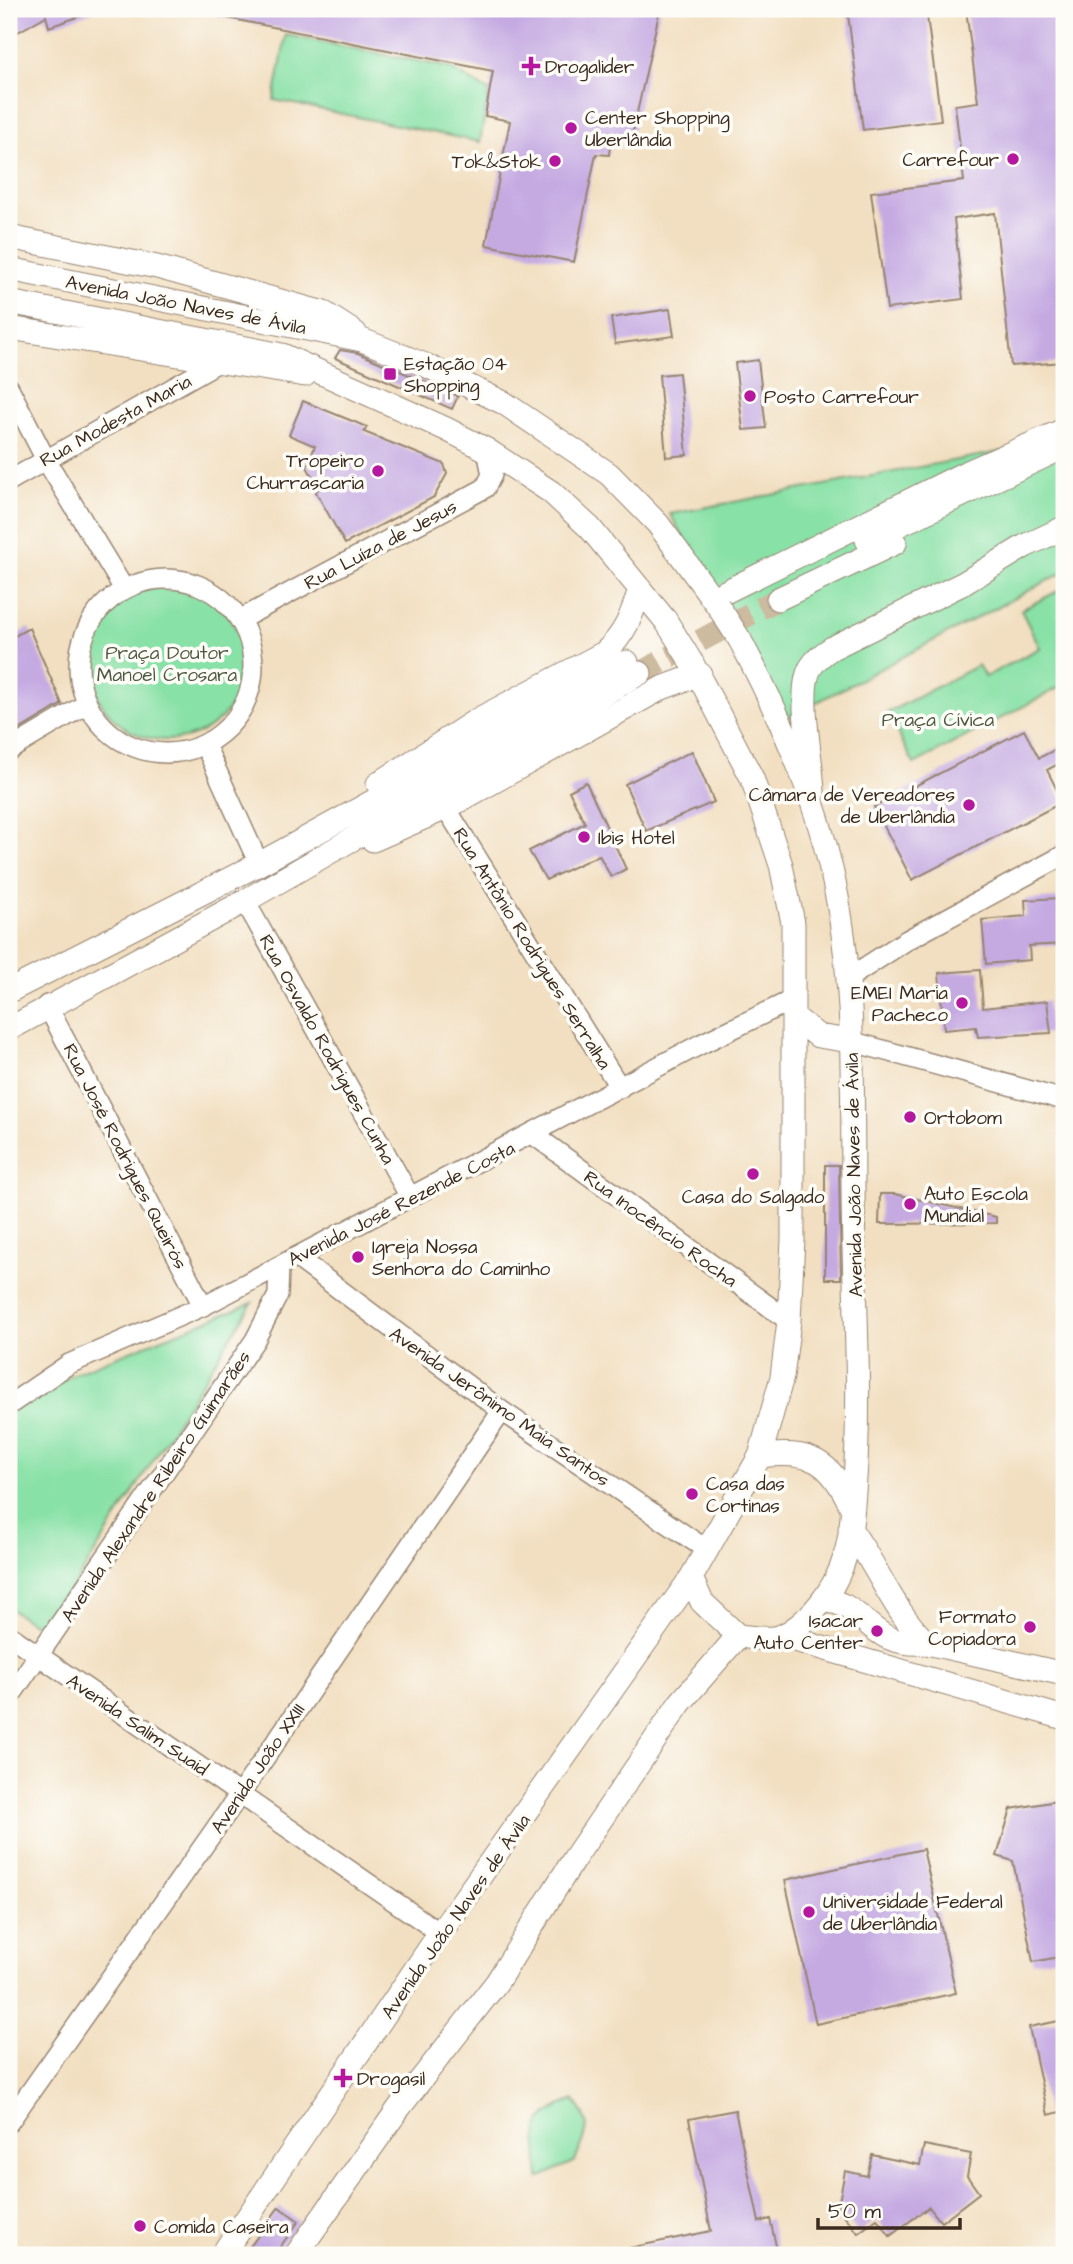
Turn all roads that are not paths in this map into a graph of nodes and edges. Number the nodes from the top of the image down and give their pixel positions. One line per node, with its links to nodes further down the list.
1 (9, 237): 5 (main road, Avenida João Naves de Ávila)
2 (9, 269): 5 (main road, Avenida João Naves de Ávila)
3 (9, 302): 7 (main road, Avenida João Naves de Ávila)
4 (9, 328): 6 (main road, Avenida João Naves de Ávila)
5 (362, 340): 18 (main road, Avenida João Naves de Ávila)
6 (222, 360): 7 (main road, Avenida João Naves de Ávila); 12 (street, Rua Modesta Maria)
7 (343, 382): 11 (main road, Avenida João Naves de Ávila)
8 (9, 388): 12 (street)
9 (1064, 430): 18 (main road)
10 (1064, 447): 13 (main road)
11 (487, 450): 17 (main road, Avenida João Naves de Ávila); 19 (street, Rua Luíza de Jesus)
12 (46, 460): 14 (street, Rua Modesta Maria); 16 (street)
13 (1064, 463)
14 (9, 481)
15 (1064, 528): 24 (main road)
16 (124, 589): 19 (street); 21 (street)
17 (640, 589): 20 (main road, Avenida João Naves de Ávila, bridge); 26 (main road)
18 (716, 602): 24 (main road, Avenida João Naves de Ávila, bridge)
19 (241, 619): 22 (street)
20 (696, 668): 25 (main road); 34 (main road, Avenida João Naves de Ávila)
21 (85, 705): 22 (street); 23 (street)
22 (205, 745): 28 (street)
23 (9, 750)
24 (813, 804): 31 (main road, Avenida João Naves de Ávila)
25 (446, 808): 29 (main road); 37 (street, Rua Antônio Rodrigues Serralha)
26 (282, 850): 28 (main road); 29 (main road)
27 (1064, 855): 31 (street)
28 (259, 864): 32 (main road)
29 (285, 876): 30 (main road)
30 (245, 901): 33 (main road); 40 (street, Rua Osvaldo Rodrigues Cunha)
31 (847, 979): 36 (main road, Avenida João Naves de Ávila)
32 (9, 991)
33 (47, 1005): 35 (main road); 42 (street, Rua José Rodrigues Queirós)
34 (794, 1007): 36 (main road); 37 (street, Avenida José Rezende Costa); 43 (main road, Avenida João Naves de Ávila)
35 (9, 1029)
36 (850, 1041): 38 (street); 47 (main road, Avenida João Naves de Ávila)
37 (621, 1088): 39 (street, Avenida José Rezende Costa)
38 (1064, 1100)
39 (534, 1135): 40 (street, Avenida José Rezende Costa); 43 (street, Rua Inocêncio Rocha)
40 (410, 1197): 41 (street, Avenida José Rezende Costa)
41 (288, 1261): 42 (street, Avenida José Rezende Costa); 45 (street, Avenida Jerônimo Maia Santos); 55 (street, Avenida Alexandre Ribeiro Guimarães)
42 (203, 1306): 44 (street, Avenida José Rezende Costa)
43 (789, 1321): 46 (main road, Avenida João Naves de Ávila)
44 (9, 1405)
45 (502, 1410): 48 (street, Avenida Jerônimo Maia Santos); 59 (street, Avenida João XXIII)
46 (760, 1456): 47 (main road); 48 (main road)
47 (851, 1518): 50 (main road); 54 (main road)
48 (707, 1550): 49 (main road)
49 (691, 1578): 52 (main road); 60 (main road, Avenida João Naves de Ávila)
50 (822, 1602): 53 (main road); 54 (main road)
51 (9, 1635): 55 (street, Avenida Salim Suaid)
52 (738, 1636): 53 (main road); 63 (main road)
53 (781, 1636): 58 (main road)
54 (927, 1643): 56 (main road)
55 (38, 1657): 57 (street, Avenida Alexandre Ribeiro Guimarães); 59 (street, Avenida Salim Suaid)
56 (1064, 1674)
57 (9, 1698)
58 (1064, 1718)
59 (240, 1794): 60 (street, Avenida Salim Suaid); 61 (street, Avenida João XXIII)
60 (440, 1933): 62 (main road, Avenida João Naves de Ávila)
61 (9, 2122)
62 (222, 2255)
63 (296, 2255)

